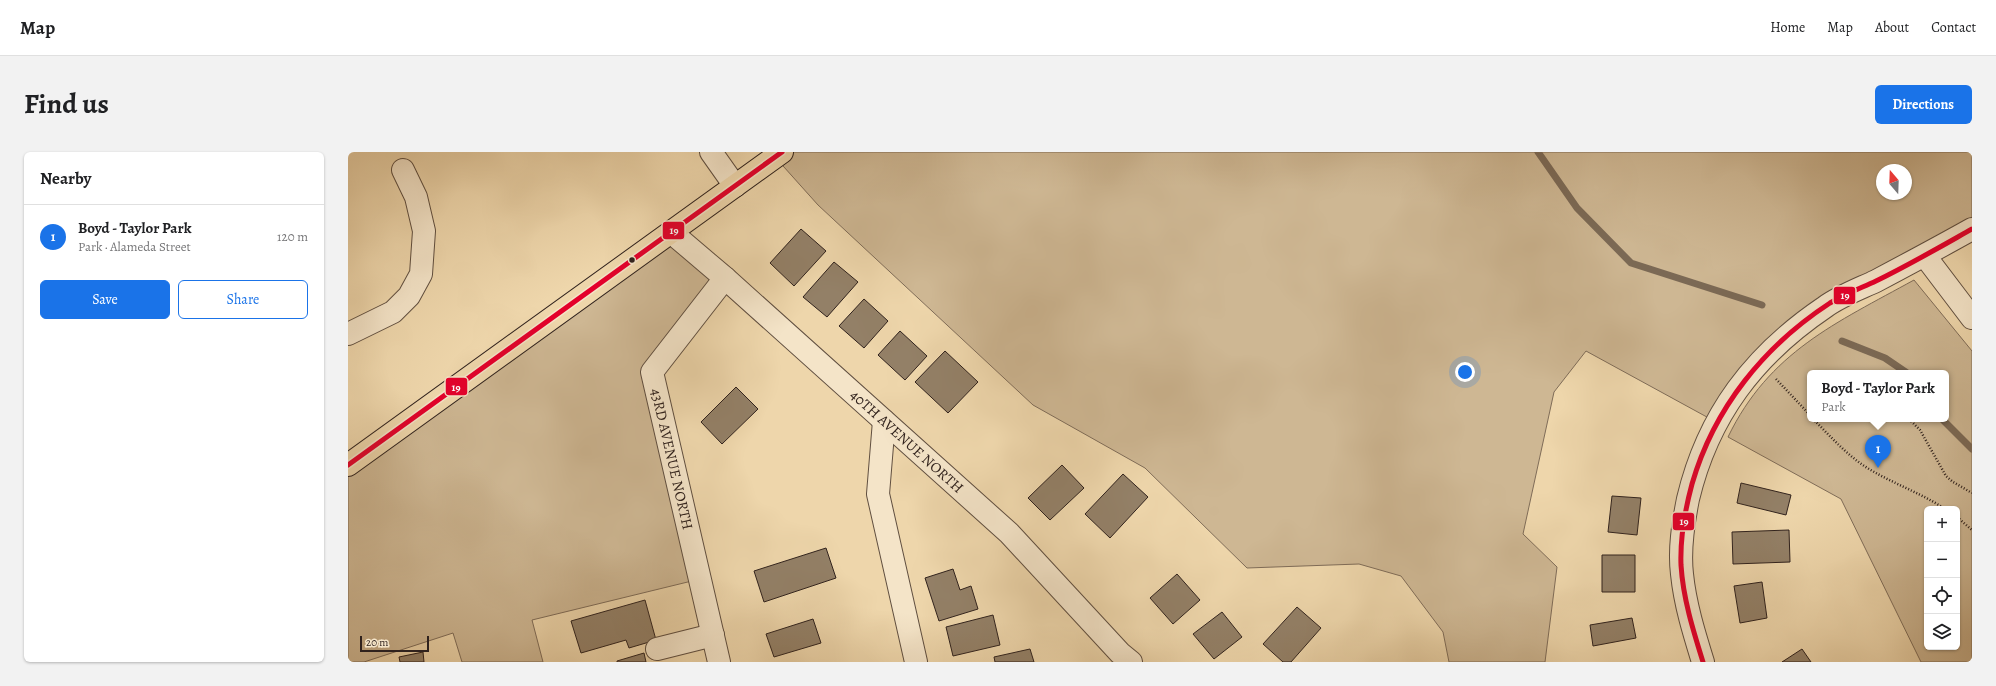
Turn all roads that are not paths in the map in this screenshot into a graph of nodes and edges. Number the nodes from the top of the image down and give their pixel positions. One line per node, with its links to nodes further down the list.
1 (711, 152): 4 (street)
2 (782, 152): 4 (main road)
3 (403, 170): 11 (street)
4 (735, 186): 6 (main road)
5 (1972, 229): 7 (street)
6 (672, 233): 8 (street, 40TH AVENUE NORTH); 13 (main road)
7 (1924, 256): 9 (street); 19 (street)
8 (725, 278): 12 (street, 40TH AVENUE NORTH); 14 (street, 43RD AVENUE NORTH)
9 (1965, 293): 10 (street)
10 (1972, 318)
11 (348, 334)
12 (884, 421): 16 (street, 40TH AVENUE NORTH); 18 (street)
13 (348, 465)
14 (713, 635): 15 (street); 17 (street, 43RD AVENUE NORTH)
15 (657, 649)
16 (1124, 659)
17 (719, 662)
18 (916, 662)
19 (1703, 662)

